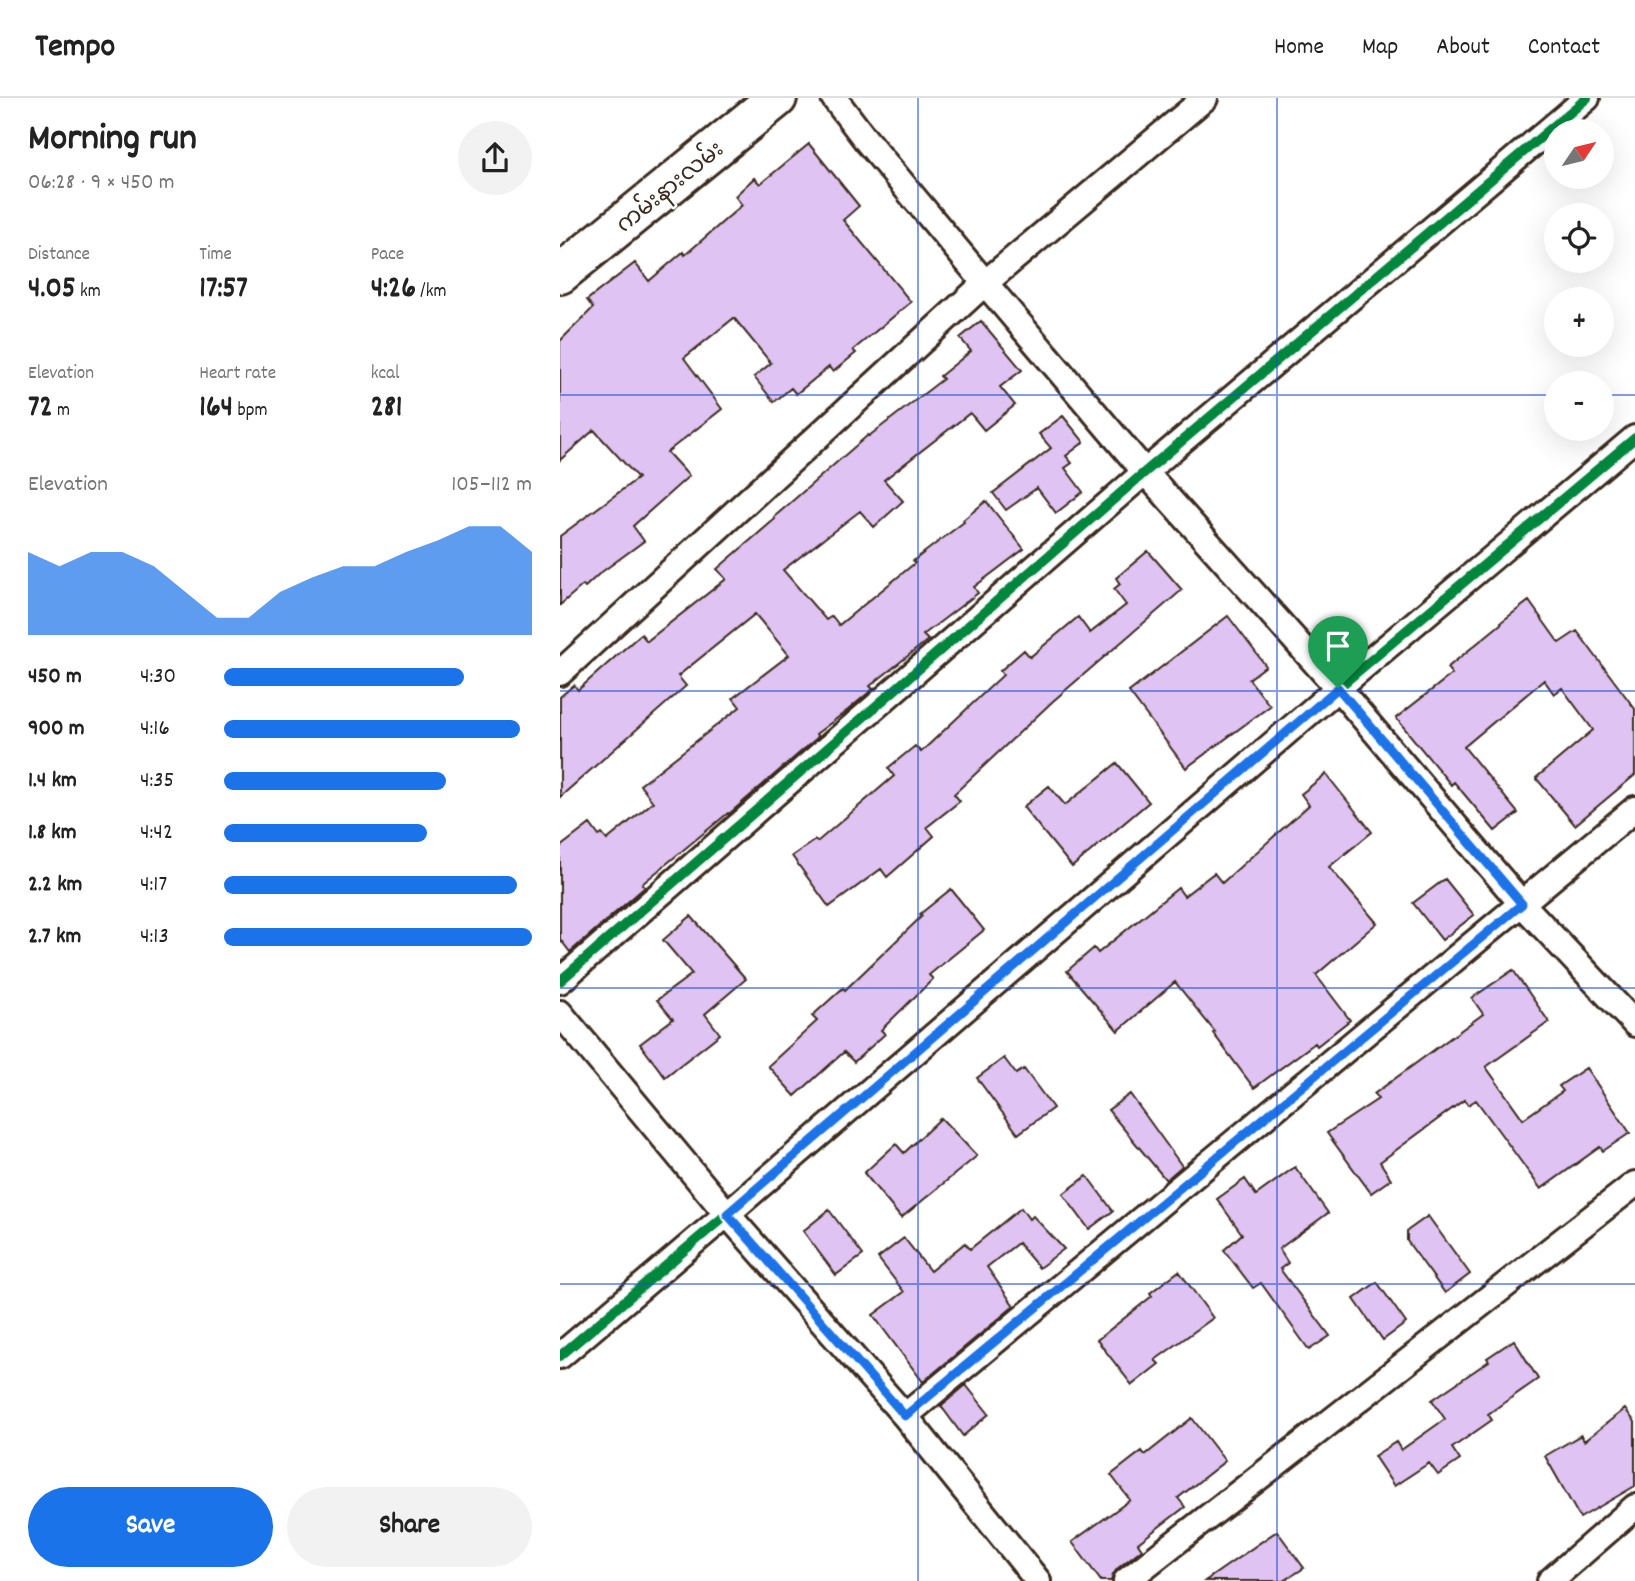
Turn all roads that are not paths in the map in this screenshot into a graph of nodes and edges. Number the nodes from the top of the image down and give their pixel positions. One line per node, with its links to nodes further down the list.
1 (777, 98): 5 (main road, ကမ်းနားလမ်း)
2 (834, 98): 6 (street)
3 (1205, 98): 6 (street)
4 (1587, 98): 8 (street)
5 (560, 274)
6 (985, 284): 8 (street); 9 (street)
7 (1635, 438): 10 (street)
8 (1145, 472): 10 (street); 13 (street)
9 (560, 673)
10 (1338, 688): 12 (street); 17 (street)
11 (1635, 809): 12 (street)
12 (1522, 904): 15 (street); 19 (street)
13 (560, 981)
14 (560, 1013): 17 (street)
15 (1635, 1024)
16 (1635, 1184): 22 (street)
17 (727, 1214): 18 (street); 19 (street)
18 (560, 1356)
19 (905, 1416): 21 (street)
20 (1635, 1507): 23 (street)
21 (1038, 1581)
22 (1126, 1581)
23 (1550, 1581)

